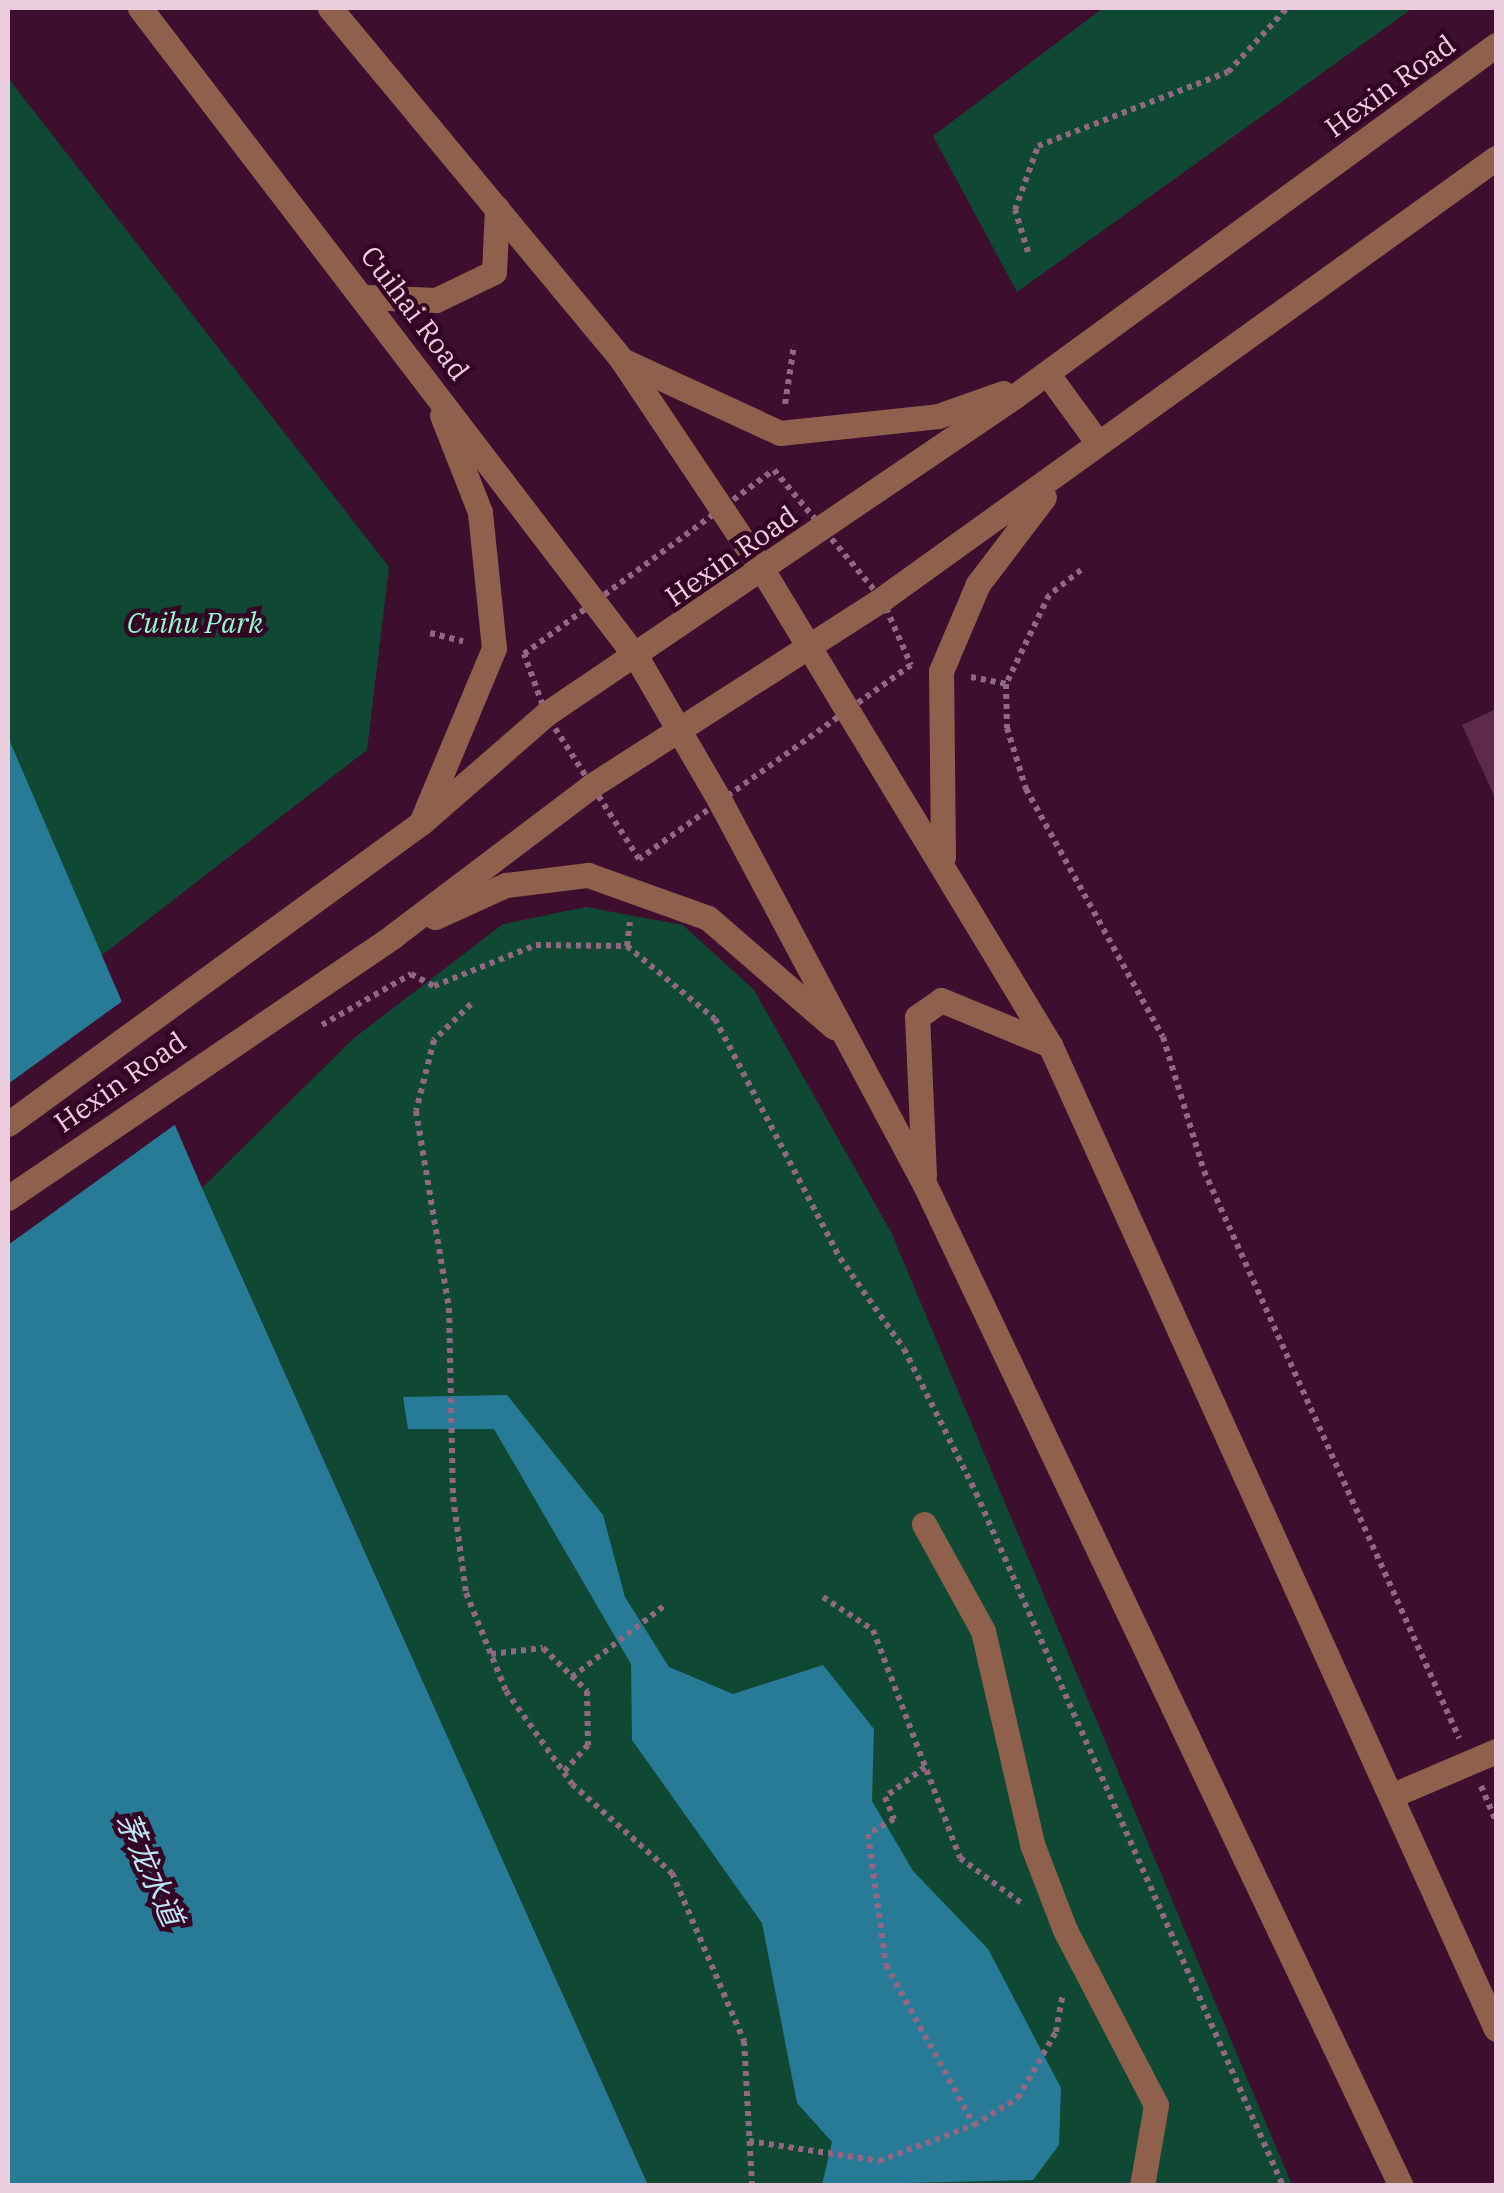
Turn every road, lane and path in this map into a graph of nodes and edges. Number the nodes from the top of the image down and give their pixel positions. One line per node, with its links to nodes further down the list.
1 (140, 8): 8 (street, Cuihai Road)
2 (330, 8): 6 (street)
3 (1286, 8): 7 (path)
4 (1496, 45): 11 (street, Hexin Road)
5 (1496, 158): 12 (street, Hexin Road)
6 (497, 208): 8 (street); 9 (street)
7 (1028, 252)
8 (366, 297): 10 (street, Cuihai Road)
9 (622, 360): 11 (street); 13 (street)
10 (427, 378): 18 (street, Cuihai Road); 26 (street)
11 (1041, 378): 12 (street); 14 (street, Hexin Road)
12 (1095, 446): 17 (street, Hexin Road); 27 (street)
13 (719, 508): 14 (path); 16 (street); 18 (path)
14 (828, 525): 16 (street, Hexin Road); 17 (path)
15 (1082, 570): 42 (path)
16 (763, 572): 19 (street); 20 (street, Hexin Road)
17 (882, 600): 19 (street, Hexin Road); 21 (path)
18 (590, 602): 20 (street, Cuihai Road); 22 (path)
19 (810, 647): 21 (street); 23 (street, Hexin Road)
20 (638, 658): 22 (street, Hexin Road); 23 (street, Cuihai Road)
21 (847, 706): 25 (path); 27 (street)
22 (546, 714): 24 (path); 26 (street, Hexin Road)
23 (680, 734): 24 (street, Hexin Road); 25 (street, Cuihai Road)
24 (591, 786): 25 (path); 28 (street, Hexin Road)
25 (722, 803): 31 (street, Cuihai Road)
26 (421, 823): 33 (street, Hexin Road)
27 (943, 862): 32 (street)
28 (394, 936): 31 (street); 35 (street, Hexin Road)
29 (471, 1004): 39 (path)
30 (308, 1033): 54 (path)
31 (848, 1040): 34 (street, Cuihai Road)
32 (1050, 1044): 34 (street); 45 (street)
33 (8, 1124)
34 (924, 1184): 55 (street, Cuihai Road)
35 (8, 1198)
36 (924, 1524): 47 (street)
37 (823, 1597): 43 (path)
38 (664, 1604): 40 (path)
39 (490, 1654): 40 (path); 44 (path)
40 (572, 1676): 44 (path)
41 (1496, 1751): 42 (street)
42 (1470, 1762): 45 (street); 46 (path)
43 (926, 1766): 47 (path); 50 (path)
44 (564, 1772): 51 (path)
45 (1394, 1795): 49 (street)
46 (1496, 1822)
47 (1065, 1930): 53 (street)
48 (1064, 1986): 50 (path)
49 (1496, 2029)
50 (974, 2125): 51 (path)
51 (749, 2141): 52 (path)
52 (752, 2186)
53 (1142, 2186)
54 (1283, 2186)
55 (1401, 2186)

